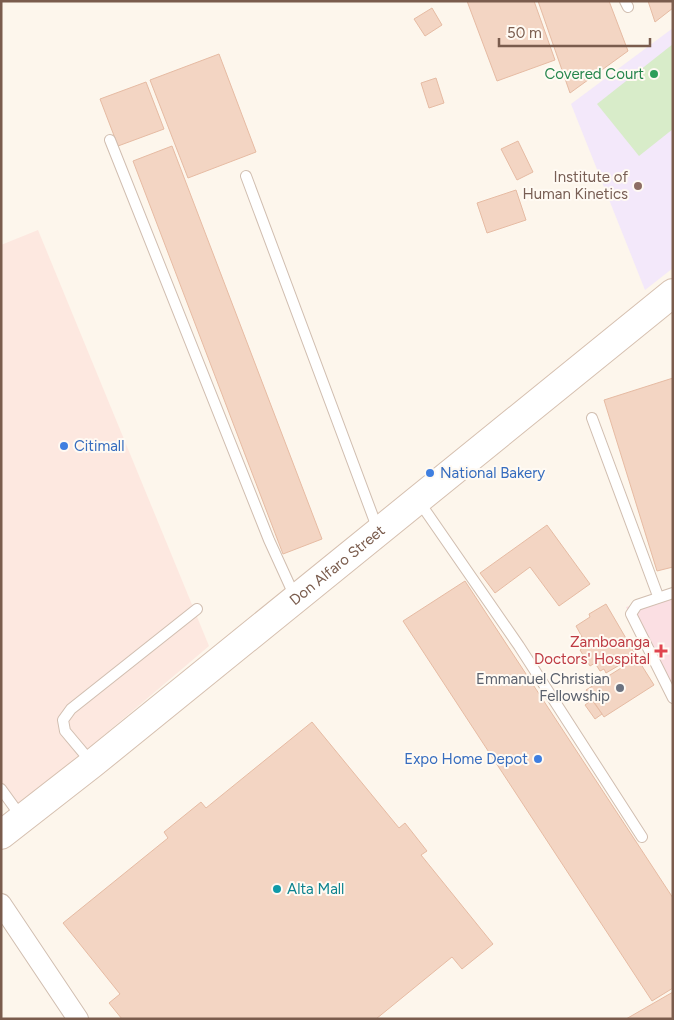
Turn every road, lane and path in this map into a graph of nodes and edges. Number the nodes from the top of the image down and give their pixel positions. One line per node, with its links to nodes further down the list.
1 (110, 140): 9 (lane)
2 (246, 176): 6 (lane)
3 (673, 293): 5 (main road, Don Alfaro Street)
4 (592, 418): 8 (lane)
5 (418, 499): 6 (main road, Don Alfaro Street); 16 (lane)
6 (378, 531): 9 (main road, Don Alfaro Street)
7 (673, 593): 8 (lane)
8 (658, 596): 11 (lane)
9 (295, 598): 12 (main road, Don Alfaro Street)
10 (197, 609): 12 (lane)
11 (673, 698)
12 (92, 764): 14 (main road, Don Alfaro Street)
13 (1, 790): 14 (lane)
14 (23, 819): 15 (main road, Don Alfaro Street)
15 (1, 836)
16 (642, 837)
17 (1, 904): 18 (street)
18 (78, 1019)

